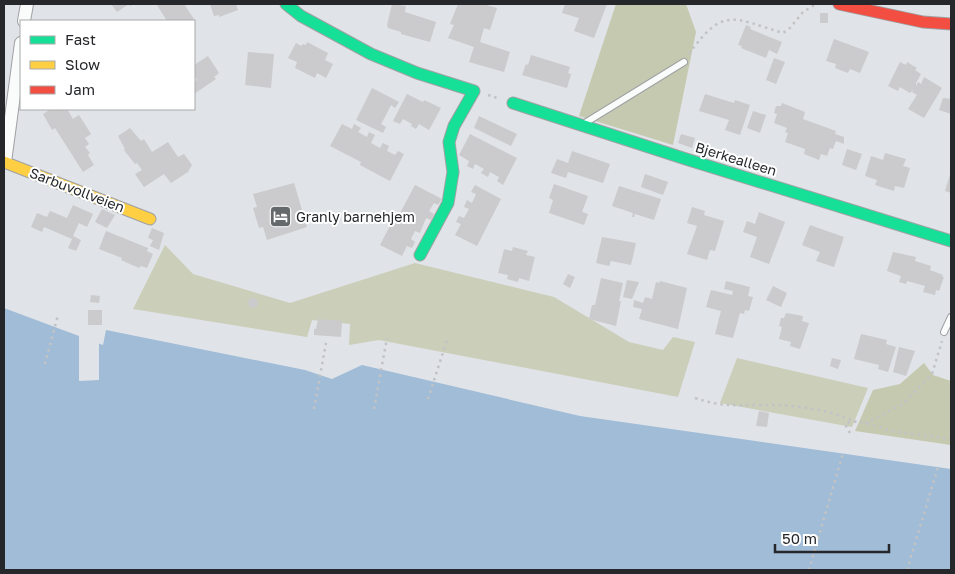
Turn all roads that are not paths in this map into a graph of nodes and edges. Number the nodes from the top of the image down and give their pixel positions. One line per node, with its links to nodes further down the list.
1 (27, 4): 4 (street)
2 (286, 4): 13 (street)
3 (839, 4): 5 (street)
4 (24, 20)
5 (951, 24)
6 (20, 50): 10 (street, Sarbuvollveien)
7 (684, 62): 9 (lane)
8 (513, 103): 9 (street, Bjerkealleen)
9 (583, 125): 12 (street, Bjerkealleen)
10 (4, 162): 11 (street, Sarbuvollveien)
11 (150, 219)
12 (951, 241)
13 (420, 255)
14 (951, 317): 15 (lane)
15 (944, 332)

